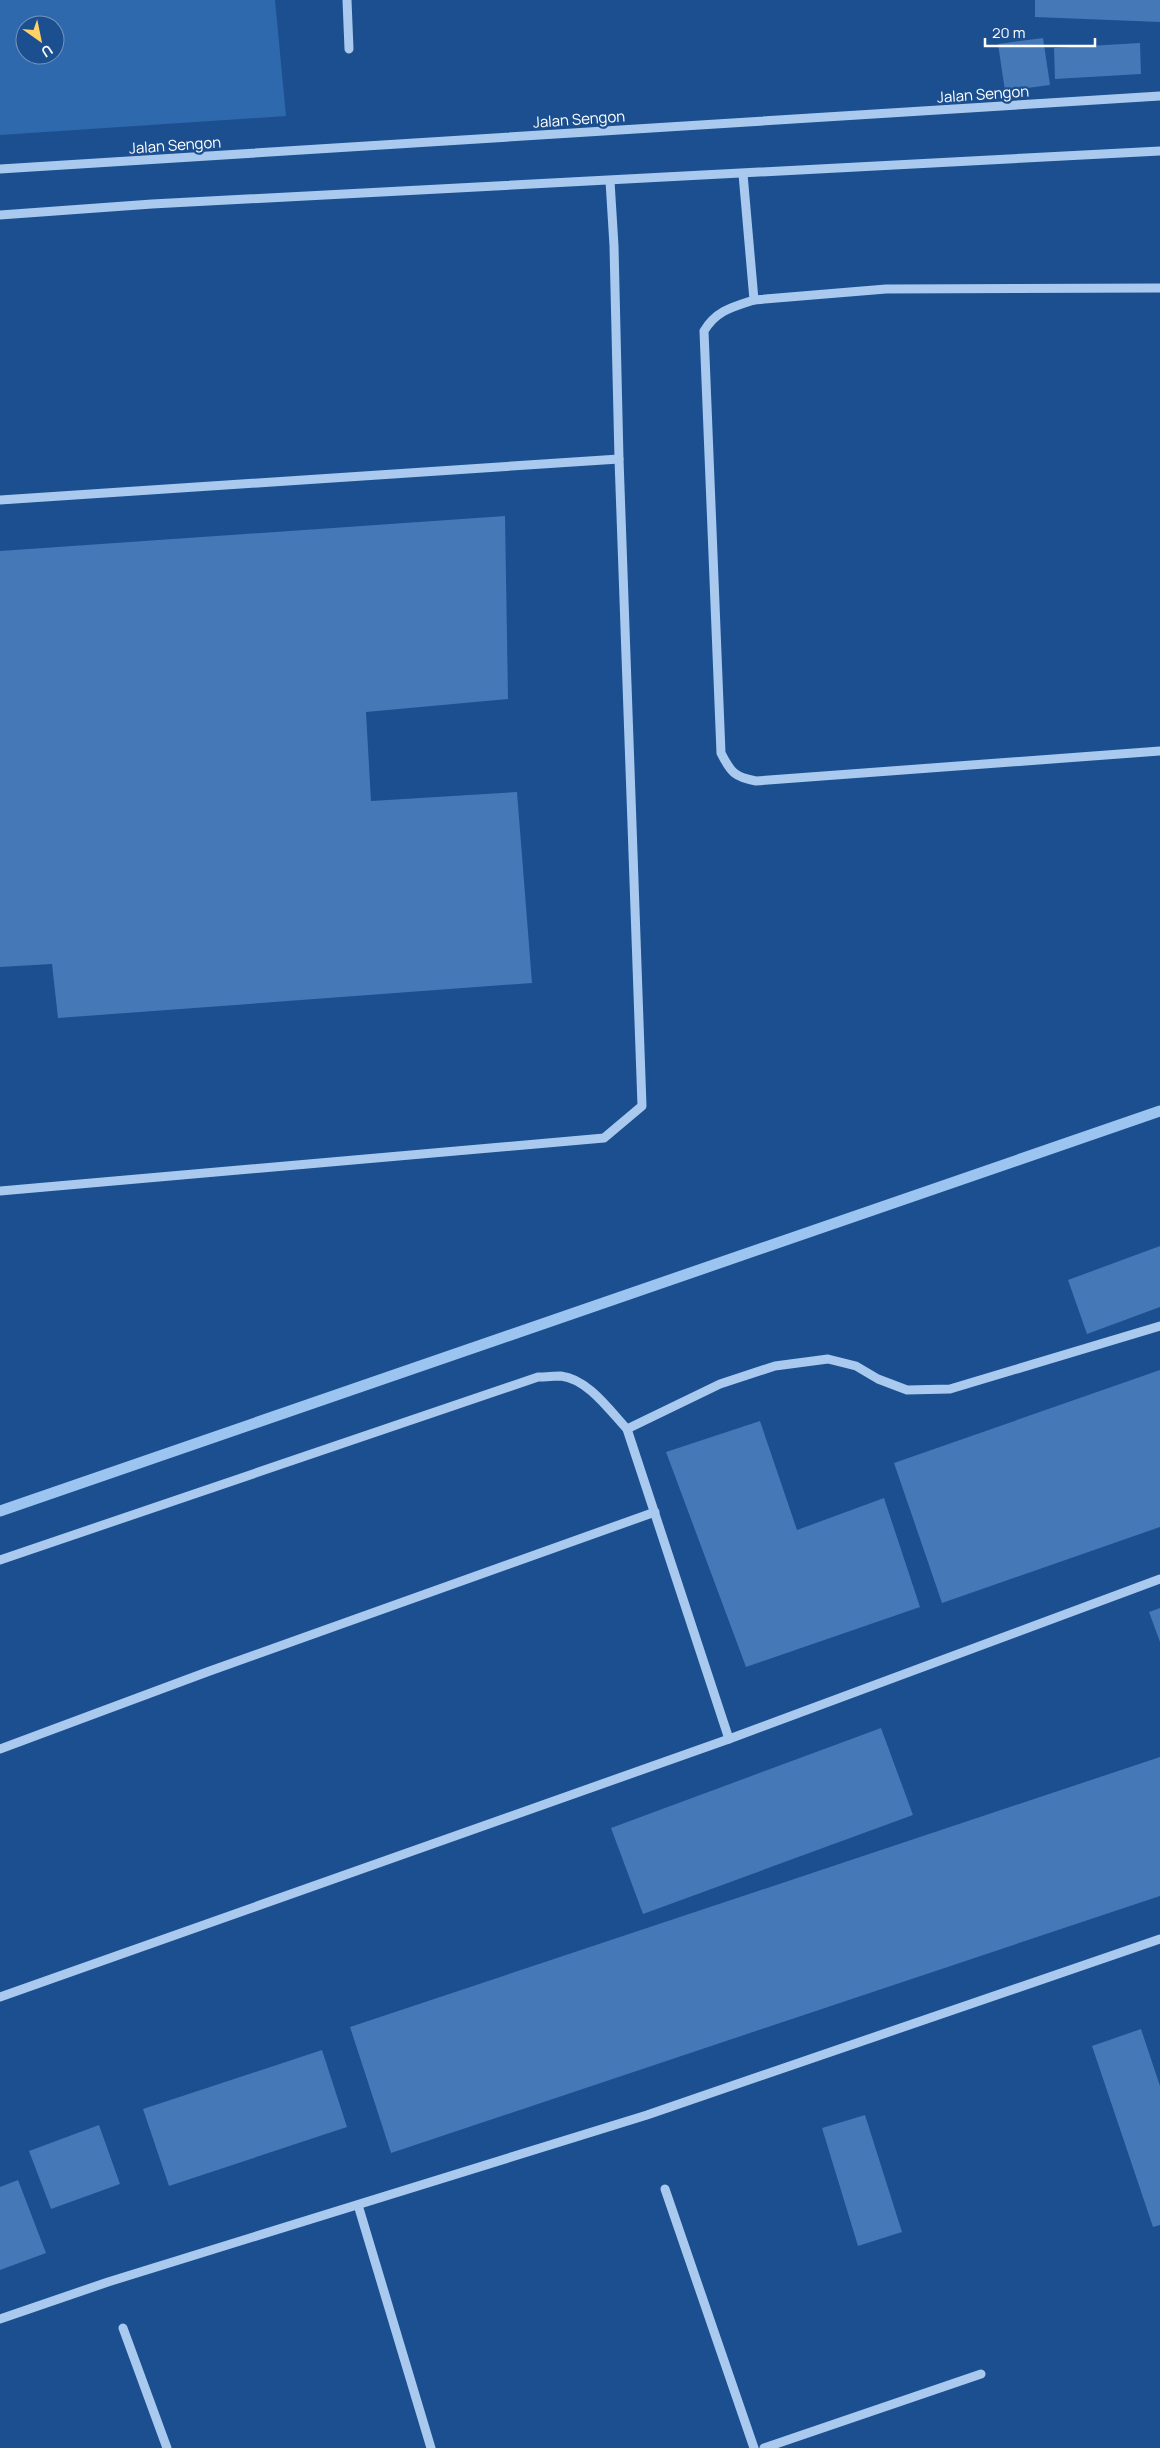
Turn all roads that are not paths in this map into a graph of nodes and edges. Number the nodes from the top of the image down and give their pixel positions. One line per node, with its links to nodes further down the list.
1 (347, 0): 2 (street)
2 (348, 49)
3 (1160, 96): 5 (street, Jalan Sengon)
4 (1160, 151): 6 (street)
5 (0, 169)
6 (743, 174): 7 (street); 10 (street)
7 (610, 181): 8 (street); 11 (street)
8 (0, 215)
9 (1160, 288): 10 (street)
10 (754, 300): 13 (street)
11 (619, 459): 12 (street); 14 (street)
12 (0, 500)
13 (1160, 751)
14 (0, 1191)
15 (1160, 1326): 16 (street)
16 (627, 1429): 17 (street); 18 (street)
17 (655, 1512): 20 (street); 21 (street)
18 (0, 1560)
19 (1160, 1579): 20 (street)
20 (729, 1739): 23 (street)
21 (0, 1749)
22 (1160, 1939): 25 (street)
23 (0, 1997)
24 (665, 2188): 31 (street)
25 (358, 2205): 26 (street); 30 (street)
26 (0, 2319)
27 (123, 2328): 29 (street)
28 (981, 2374): 32 (street)
29 (167, 2448)
30 (431, 2448)
31 (754, 2448)
32 (764, 2448)

